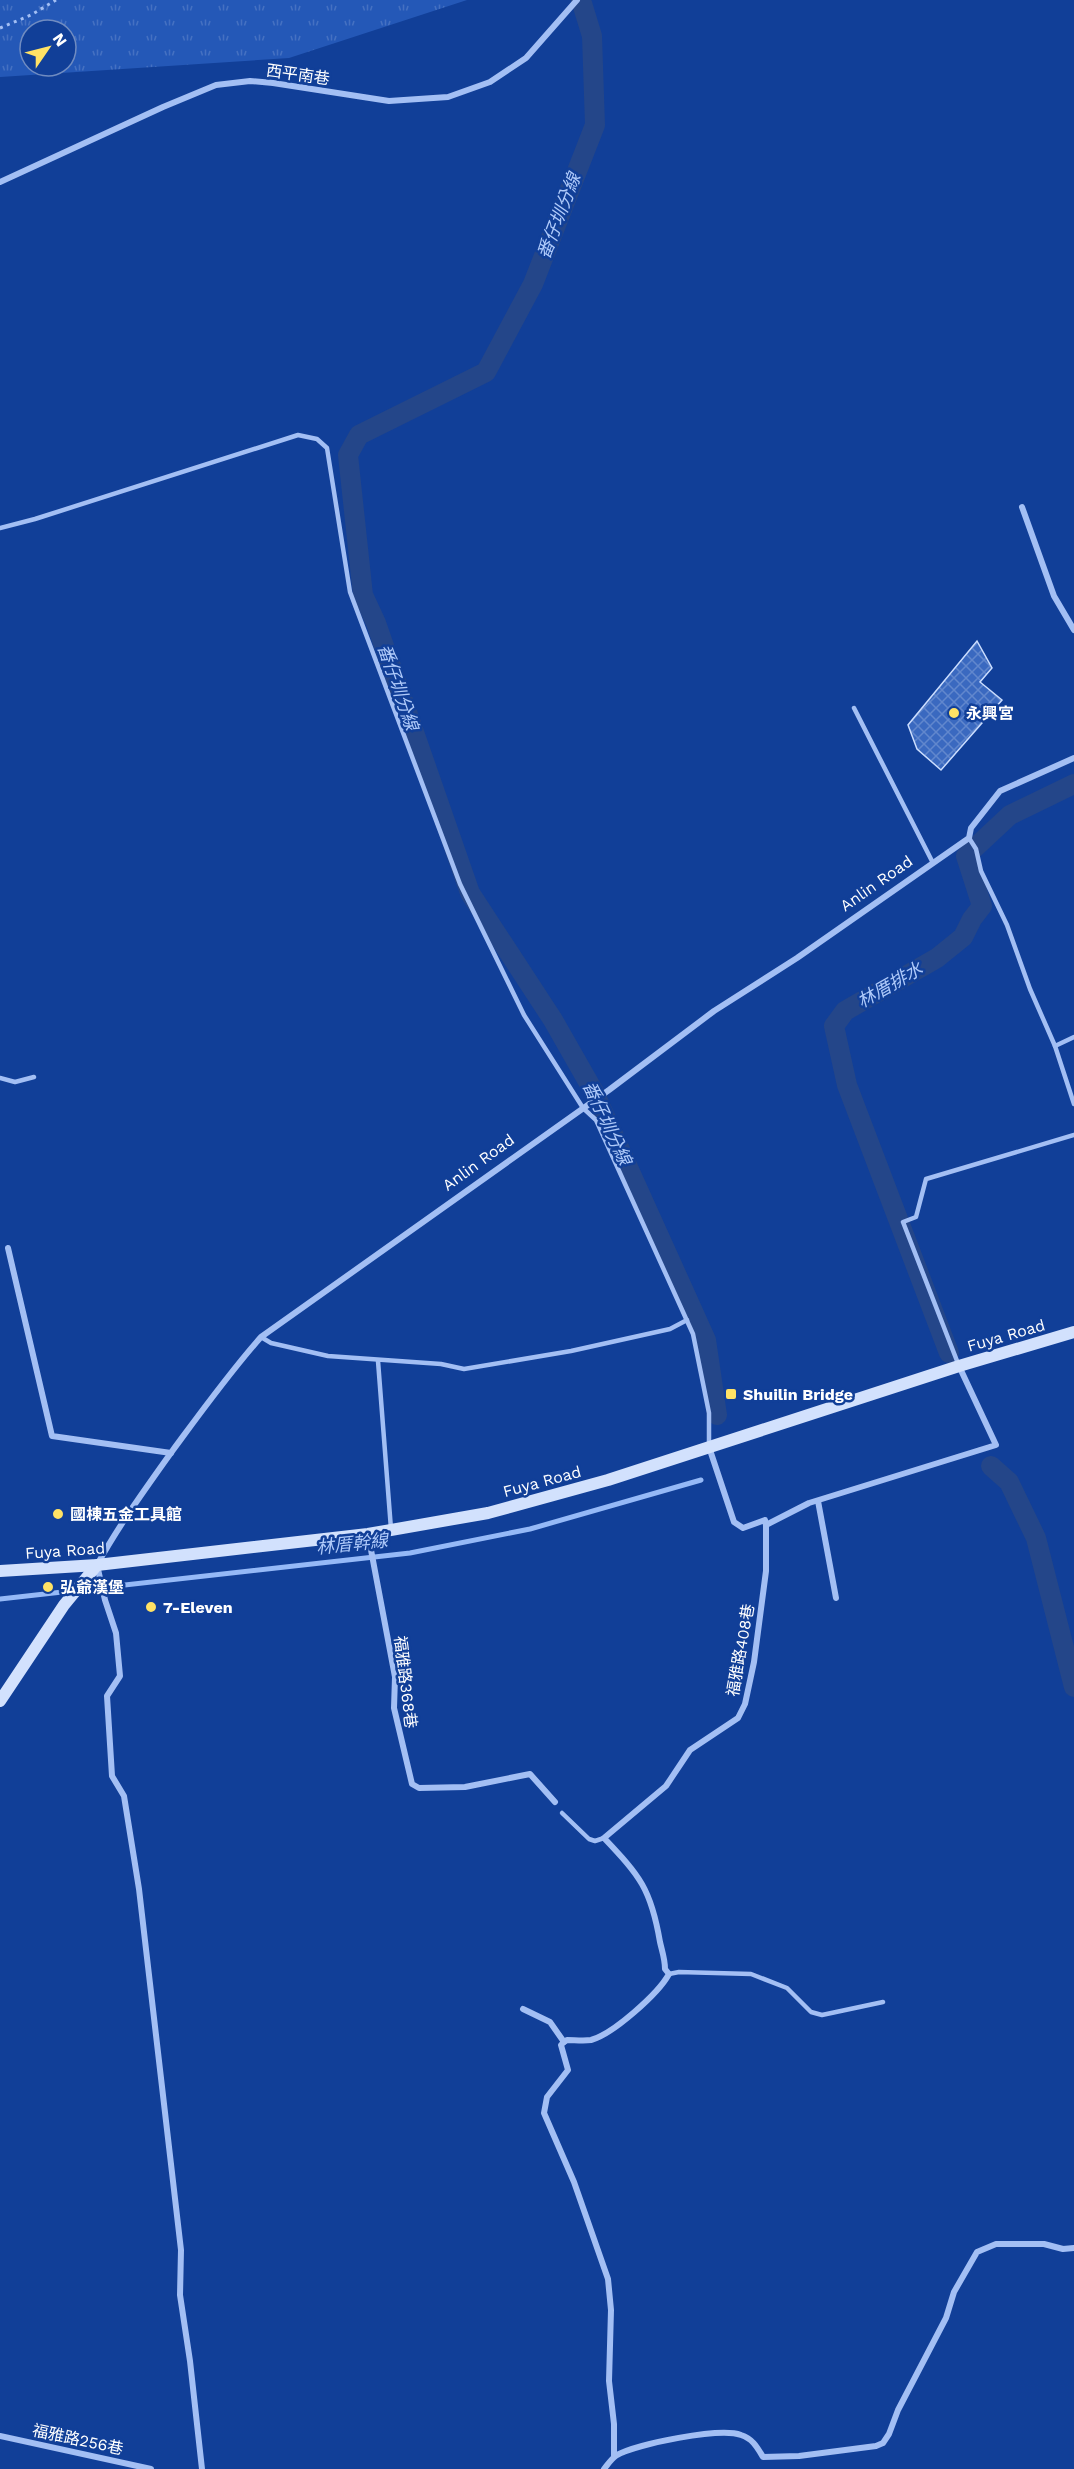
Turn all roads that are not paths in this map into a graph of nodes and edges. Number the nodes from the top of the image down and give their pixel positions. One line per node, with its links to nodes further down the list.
1 (576, 1): 2 (street, 西平南巷)
2 (0, 182)
3 (1022, 507): 5 (street)
4 (0, 528): 15 (lane)
5 (1074, 630)
6 (854, 708): 9 (lane)
7 (1074, 758): 8 (street, Anlin Road)
8 (969, 838): 9 (street, Anlin Road); 11 (lane)
9 (933, 863): 15 (street, Anlin Road)
10 (1074, 1037): 11 (lane)
11 (1055, 1046): 14 (lane)
12 (34, 1077): 13 (lane)
13 (0, 1078)
14 (1074, 1104)
15 (586, 1106): 18 (lane); 20 (street, Anlin Road)
16 (1074, 1135): 22 (lane)
17 (8, 1248): 24 (street)
18 (687, 1320): 21 (lane); 23 (lane)
19 (1074, 1332): 22 (main road, Fuya Road)
20 (261, 1337): 21 (lane); 24 (street, Anlin Road)
21 (378, 1361): 27 (lane)
22 (959, 1366): 23 (main road, Fuya Road); 25 (street)
23 (709, 1447): 26 (street); 27 (main road, Fuya Road)
24 (171, 1454): 29 (street, Anlin Road)
25 (818, 1501): 26 (street); 31 (street)
26 (766, 1525): 35 (street, 福雅路408巷)
27 (391, 1530): 28 (main road, Fuya Road)
28 (369, 1540): 29 (main road, Fuya Road); 33 (street, 福雅路368巷)
29 (98, 1570): 30 (main road, Fuya Road); 32 (main road, Anlin Road); 44 (street)
30 (0, 1571)
31 (836, 1598)
32 (0, 1701)
33 (555, 1802)
34 (562, 1813): 35 (lane)
35 (604, 1838): 36 (street)
36 (669, 1974): 37 (lane); 39 (street)
37 (883, 2002)
38 (524, 2009): 39 (street)
39 (564, 2042): 42 (street)
40 (1074, 2248): 42 (street)
41 (0, 2436): 43 (street, 福雅路256巷)
42 (614, 2456): 45 (street)
43 (151, 2469)
44 (202, 2469)
45 (604, 2469)

